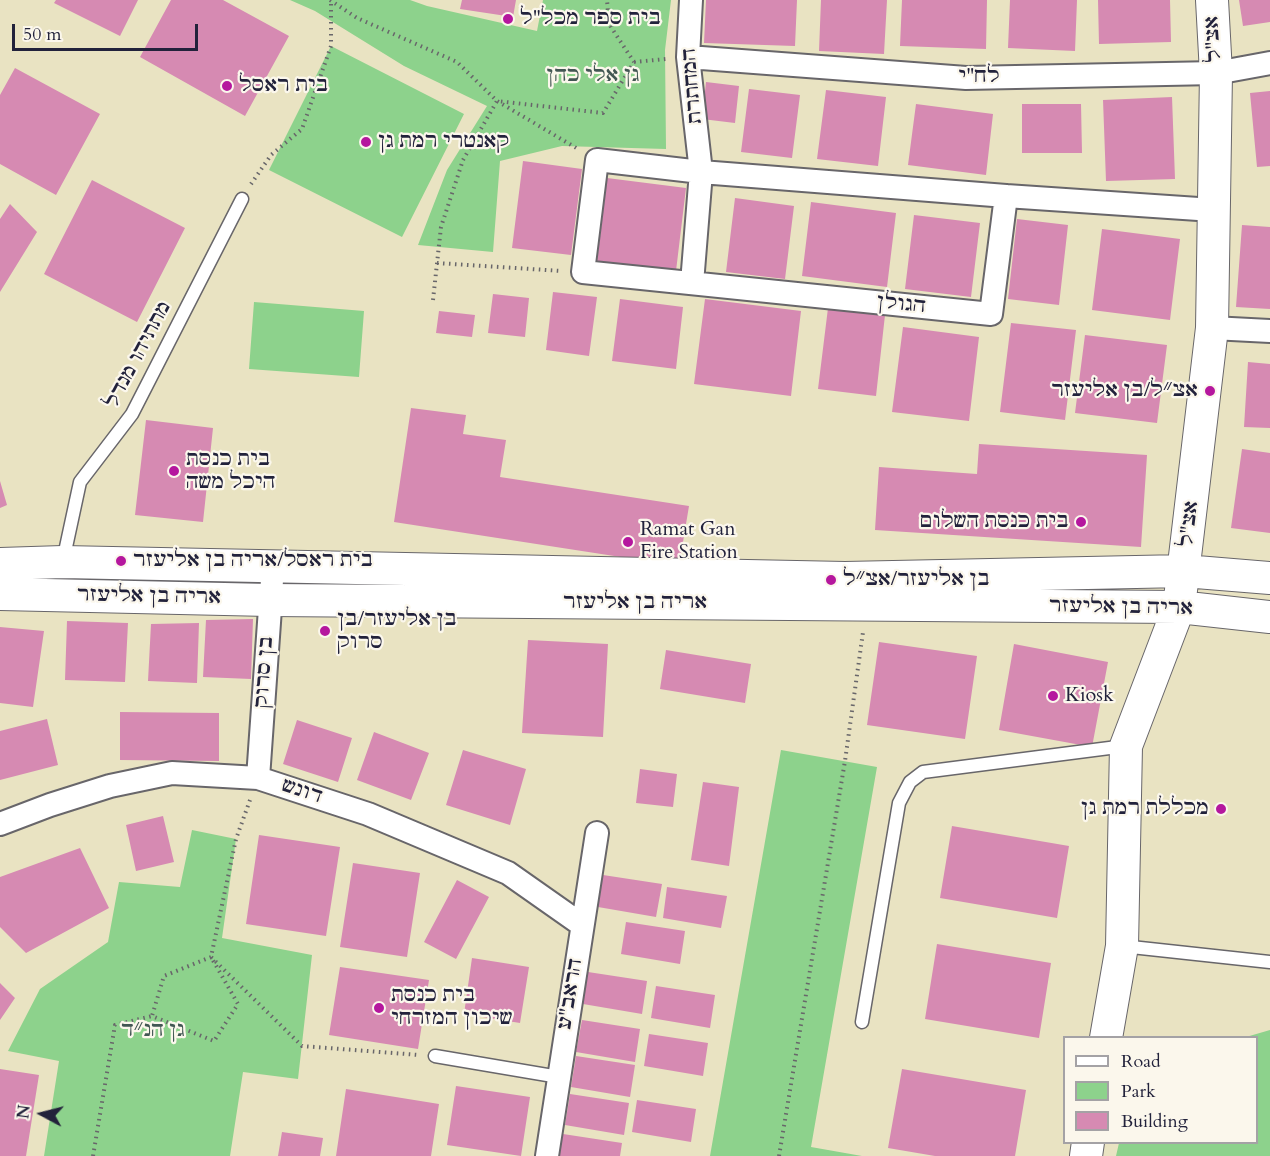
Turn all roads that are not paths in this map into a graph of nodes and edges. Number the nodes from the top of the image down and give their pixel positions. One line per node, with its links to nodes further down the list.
1 (691, 0): 3 (street, המחתרת)
2 (1212, 0): 5 (street, אצ"ל)
3 (688, 57): 5 (street, לח"י); 6 (street, המחתרת)
4 (1270, 63): 5 (street, לח"י)
5 (1216, 73): 9 (street, אצ"ל)
6 (701, 172): 7 (street); 10 (street); 10 (street, הגולן)
7 (1006, 196): 9 (street); 10 (street, הגולן)
8 (242, 199): 13 (lane, מתתיהו מנדל)
9 (1213, 210): 11 (street, אצ"ל)
10 (692, 283)
11 (1212, 328): 12 (street); 16 (street, אצ"ל)
12 (1270, 331)
13 (63, 562): 14 (street, אריה בן אליעזר); 15 (street, אריה בן אליעזר)
14 (0, 564)
15 (273, 566): 16 (street, אריה בן אליעזר); 19 (street, בן סרוק)
16 (1184, 571): 17 (street, אריה בן אליעזר); 20 (street, אצ"ל)
17 (1270, 578)
18 (0, 594): 19 (street, אריה בן אליעזר)
19 (269, 600): 20 (street, אריה בן אליעזר); 23 (street, בן סרוק)
20 (1179, 607): 21 (street, אריה בן אליעזר); 22 (street, אצ"ל)
21 (1270, 617)
22 (1126, 746): 27 (street, אצ"ל); 29 (lane)
23 (258, 778): 24 (street, דונש); 26 (street, דונש)
24 (0, 824)
25 (597, 833): 26 (street, הראב"ע)
26 (582, 925): 32 (street, הראב"ע)
27 (1122, 946): 28 (lane); 30 (street, אצ"ל)
28 (1270, 962)
29 (862, 1022)
30 (1106, 1036)
31 (435, 1056): 32 (lane)
32 (559, 1077): 33 (street, הראב"ע)
33 (547, 1156)

